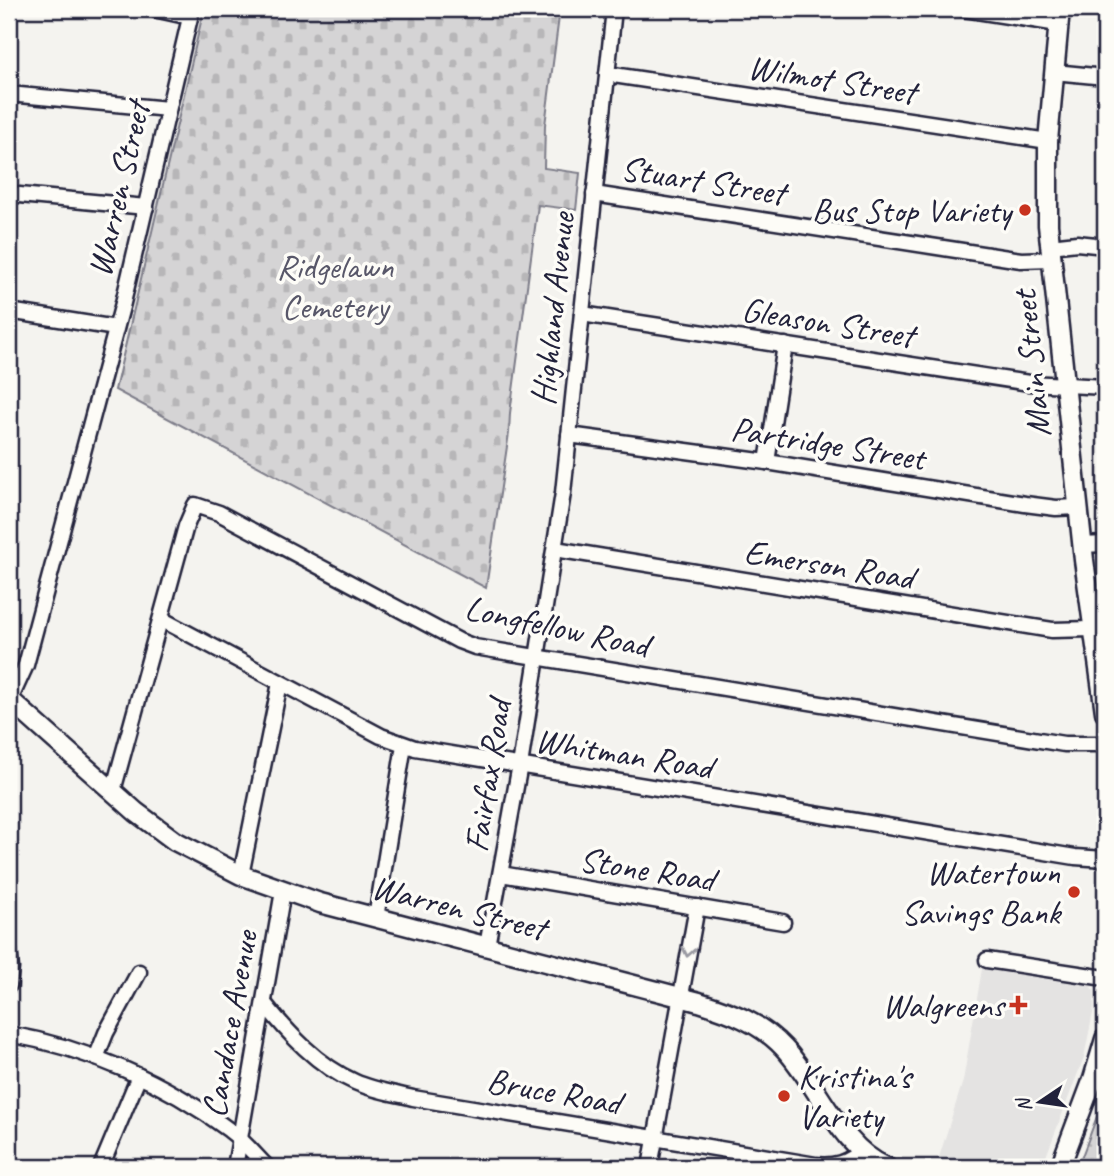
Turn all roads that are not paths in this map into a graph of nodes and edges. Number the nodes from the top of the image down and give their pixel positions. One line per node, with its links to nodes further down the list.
1 (154, 9): 4 (street)
2 (614, 9): 7 (street, Highland Avenue)
3 (964, 9): 5 (street)
4 (191, 13): 10 (street, Warren Street)
5 (1059, 16): 6 (main road, Main Street)
6 (1054, 72): 8 (street); 11 (main road, Main Street)
7 (607, 74): 11 (street, Wilmot Street); 13 (street, Highland Avenue)
8 (1105, 77)
9 (9, 94): 10 (street)
10 (169, 109): 14 (street, Warren Street)
11 (1048, 141): 16 (main road, Main Street)
12 (9, 194): 14 (street)
13 (594, 194): 16 (street, Stuart Street); 18 (street, Highland Avenue)
14 (146, 207): 19 (street, Warren Street)
15 (1105, 246): 16 (street, Stuart Street)
16 (1050, 252): 21 (main road, Main Street)
17 (9, 311): 19 (street)
18 (582, 314): 20 (street, Gleason Street); 23 (street, Highland Avenue)
19 (116, 328): 34 (street, Warren Street)
20 (785, 345): 21 (street, Gleason Street); 24 (street)
21 (1065, 384): 22 (street, Gleason Street); 25 (main road, Main Street)
22 (1105, 387)
23 (569, 435): 24 (street, Partridge Street); 28 (street, Highland Avenue)
24 (766, 463): 25 (street, Partridge Street)
25 (1078, 507): 27 (main road, Main Street)
26 (1105, 544): 27 (street)
27 (1082, 545): 31 (main road, Main Street)
28 (555, 549): 29 (street, Highland Avenue); 31 (street, Emerson Road)
29 (544, 615): 32 (street, Fairfax Road)
30 (161, 619): 32 (street, Longfellow Road); 33 (street, Whitman Road); 39 (street, Longfellow Road)
31 (1093, 629): 35 (main road, Main Street)
32 (537, 658): 36 (street, Longfellow Road); 38 (street, Fairfax Road)
33 (280, 683): 37 (street, Whitman Road); 41 (street)
34 (9, 700): 39 (main road, Warren Street)
35 (1105, 712)
36 (1105, 744)
37 (404, 745): 38 (street, Whitman Road); 45 (street)
38 (519, 766): 40 (street, Whitman Road); 42 (street, Fairfax Road)
39 (113, 791): 41 (main road, Warren Street)
40 (1105, 859)
41 (241, 874): 43 (main road, Warren Street)
42 (501, 874): 44 (street, Stone Road); 47 (street, Fairfax Road)
43 (283, 891): 45 (main road, Warren Street); 54 (street, Candace Avenue)
44 (697, 907): 46 (street, Stone Road); 53 (street, one-way to 53)
45 (376, 918): 47 (main road, Warren Street)
46 (783, 922)
47 (487, 946): 53 (main road, Warren Street)
48 (9, 950): 52 (street)
49 (988, 960): 51 (street)
50 (139, 972): 57 (street)
51 (1105, 978)
52 (9, 985)
53 (680, 997): 60 (street); 61 (main road, Warren Street)
54 (264, 1003): 59 (street, Candace Avenue); 60 (street, Bruce Road)
55 (9, 1034): 57 (street)
56 (1105, 1039): 67 (main road)
57 (96, 1058): 58 (street)
58 (139, 1076): 59 (street); 62 (street)
59 (239, 1139): 63 (street, Candace Avenue); 64 (street)
60 (655, 1139): 61 (street, Bruce Road); 65 (street)
61 (862, 1151): 66 (main road, Warren Street)
62 (101, 1167)
63 (234, 1167)
64 (267, 1167)
65 (650, 1167)
66 (886, 1167)
67 (1060, 1167)

